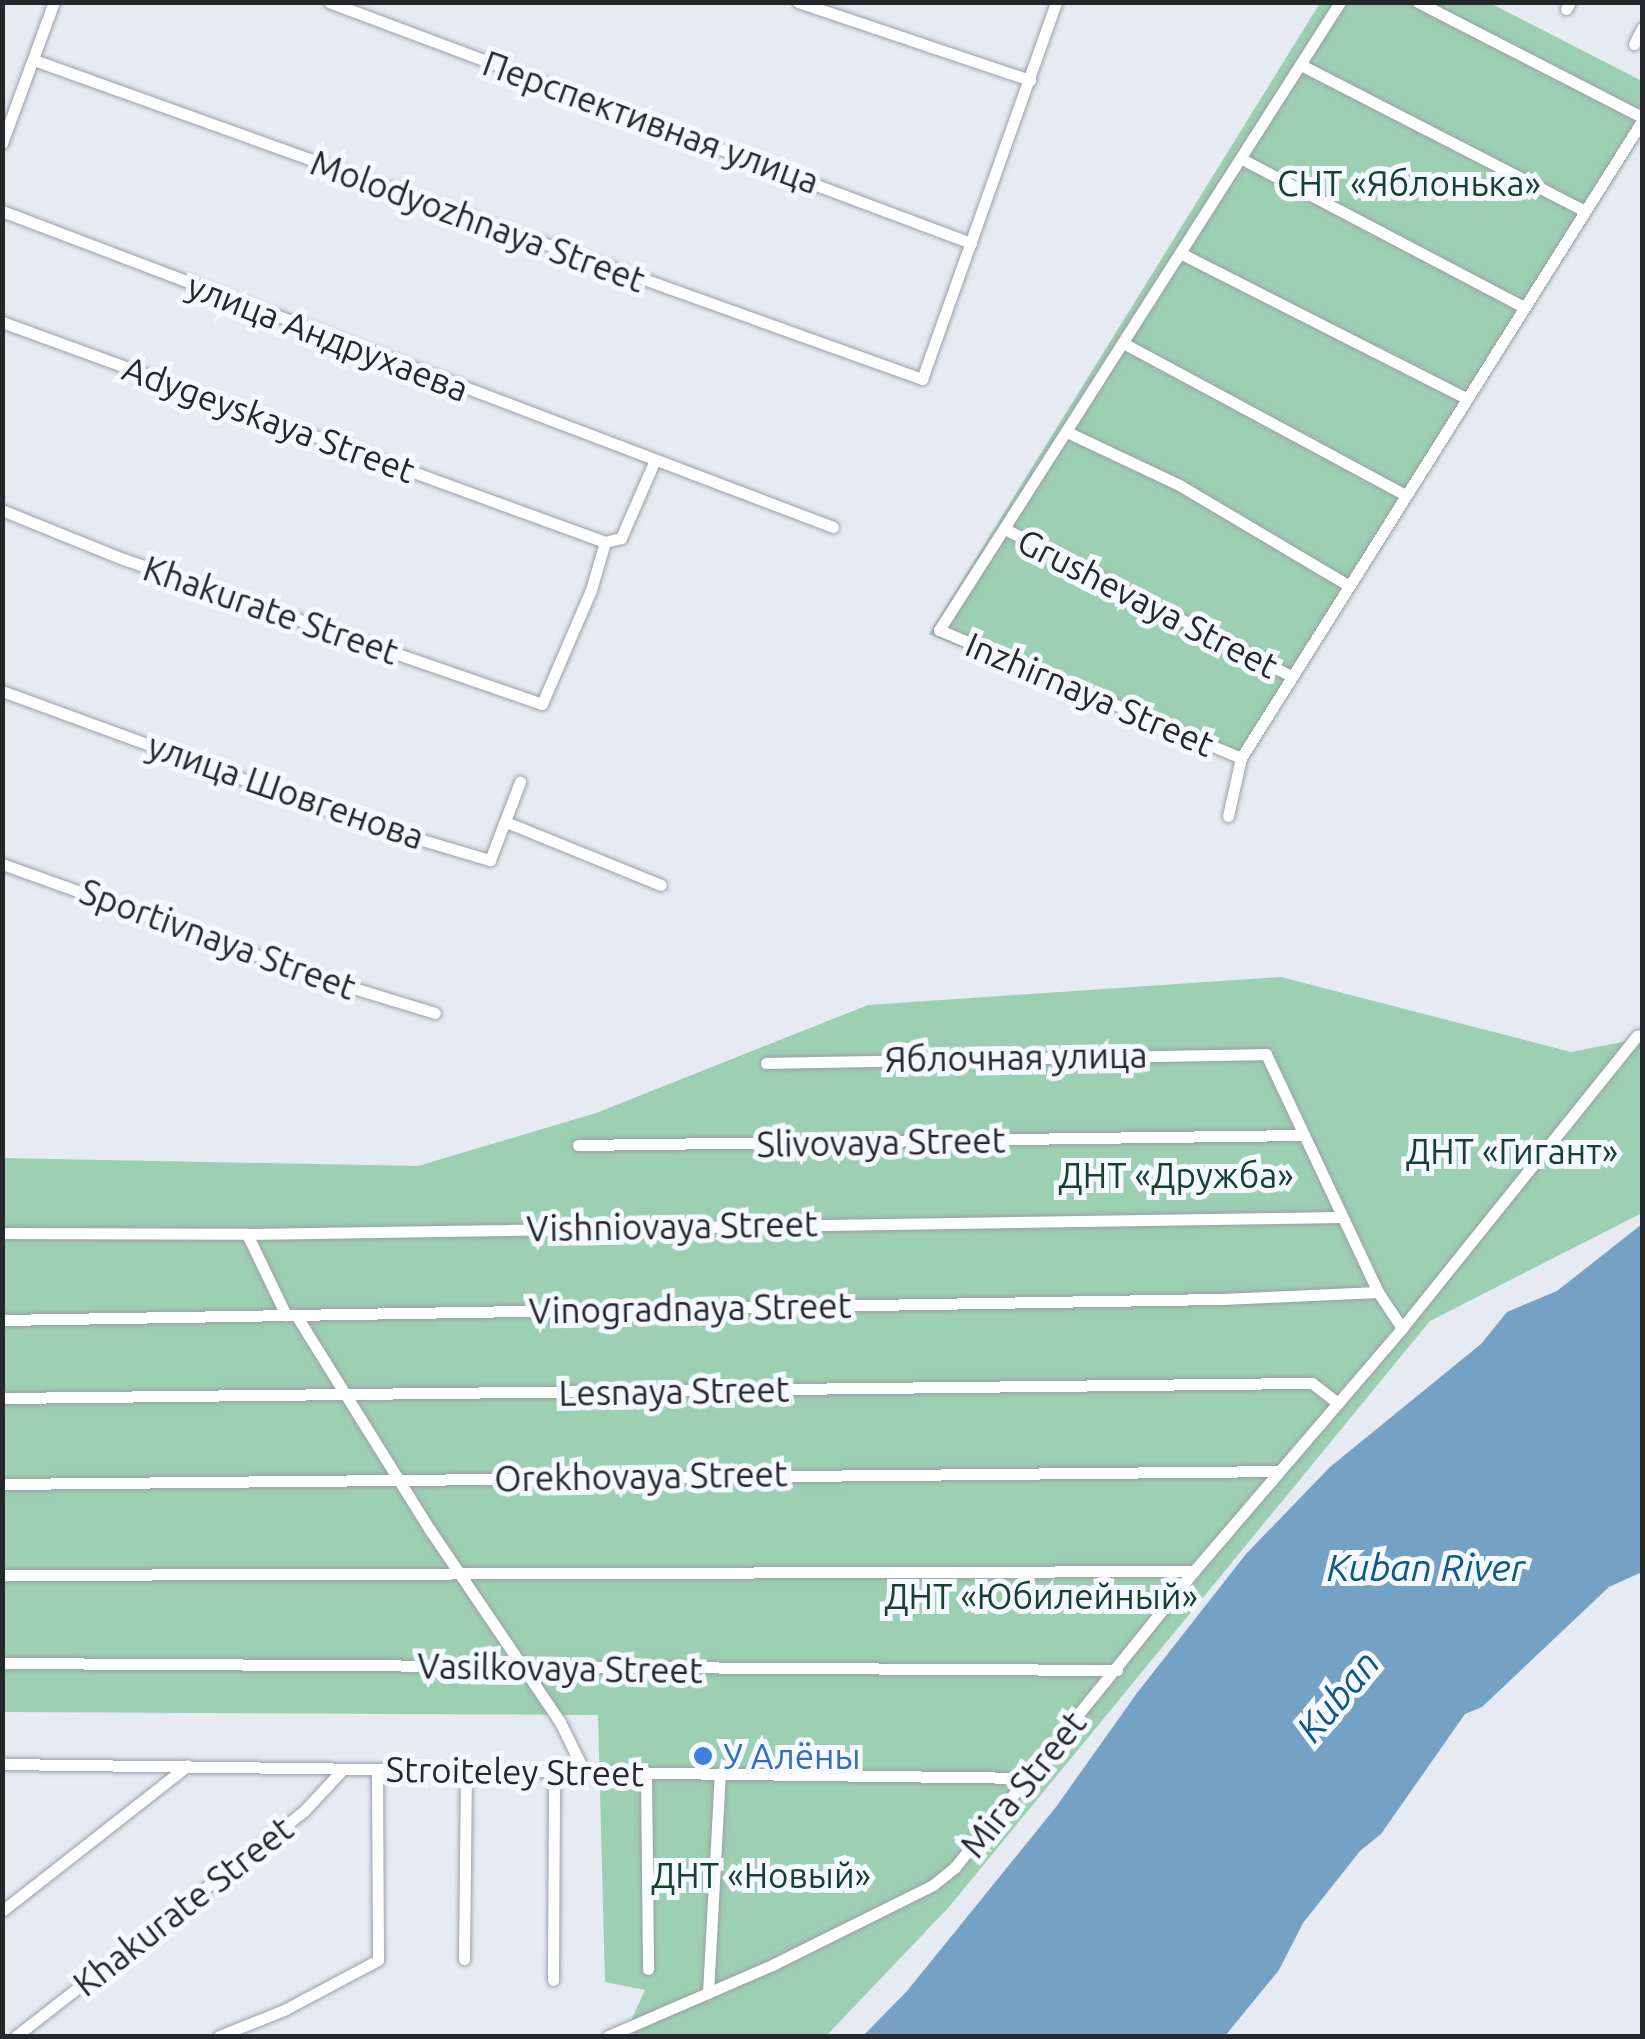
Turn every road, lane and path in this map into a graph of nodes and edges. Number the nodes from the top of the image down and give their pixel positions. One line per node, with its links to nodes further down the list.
1 (54, 2): 9 (street)
2 (330, 2): 17 (street, Перспективная улица)
3 (798, 2): 11 (street)
4 (1056, 2): 11 (street)
5 (1340, 2): 10 (street)
6 (1418, 2): 12 (street)
7 (1642, 28): 8 (street)
8 (1634, 44)
9 (34, 60): 13 (street); 17 (street, Molodyozhnaya Street)
10 (1301, 65): 14 (street); 15 (street)
11 (1030, 80): 17 (street)
12 (1642, 119): 15 (street)
13 (2, 142)
14 (1242, 160): 18 (street); 19 (street)
15 (1585, 211): 19 (street)
16 (2, 212): 24 (street, улица Андрухаева)
17 (971, 244)
18 (1182, 254): 21 (street); 22 (street)
19 (1524, 307): 22 (street)
20 (2, 322): 29 (street, Adygeyskaya Street)
21 (1124, 344): 23 (street); 25 (street)
22 (1466, 398): 25 (street)
23 (1068, 432): 28 (street); 30 (street)
24 (654, 462): 27 (street, улица Андрухаева); 29 (street)
25 (1406, 495): 30 (street)
26 (2, 510): 29 (street, Khakurate Street)
27 (833, 527)
28 (1004, 529): 31 (street, Grushevaya Street); 33 (street, Inzhirnaya Street)
29 (605, 542)
30 (1348, 586): 31 (street)
31 (1291, 676): 33 (street)
32 (2, 691): 36 (street, улица Шовгенова)
33 (1240, 758): 35 (street)
34 (520, 782): 36 (street, улица Шовгенова)
35 (1228, 816)
36 (506, 822): 38 (street)
37 (2, 864): 39 (street, Sportivnaya Street)
38 (661, 885)
39 (435, 1013)
40 (1642, 1035): 50 (street, Mira Street)
41 (766, 1063): 42 (street, Яблочная улица)
42 (1304, 1135): 43 (street, Slivovaya Street); 44 (street)
43 (578, 1144)
44 (1341, 1217): 46 (street, Vishniovaya Street); 47 (street)
45 (2, 1233): 46 (street, Vishniovaya Street)
46 (246, 1234): 48 (street)
47 (1378, 1292): 48 (street, Vinogradnaya Street); 50 (street)
48 (291, 1315): 49 (street, Vinogradnaya Street); 51 (street)
49 (2, 1320)
50 (1402, 1328): 53 (street, Mira Street)
51 (348, 1396): 52 (street, Lesnaya Street); 53 (street, Lesnaya Street); 55 (street)
52 (2, 1398)
53 (1338, 1404): 54 (street, Mira Street)
54 (1279, 1471): 55 (street, Orekhovaya Street); 57 (street, Mira Street)
55 (399, 1479): 56 (street, Orekhovaya Street); 58 (street)
56 (2, 1484)
57 (1194, 1571): 58 (street); 62 (street, Mira Street)
58 (460, 1572): 59 (street); 61 (street)
59 (2, 1574)
60 (2, 1664): 61 (street, Vasilkovaya Street)
61 (522, 1667): 62 (street, Vasilkovaya Street); 69 (street)
62 (1117, 1670): 72 (street, Mira Street)
63 (2, 1764): 64 (street, Stroiteley Street)
64 (188, 1764): 65 (street, Stroiteley Street); 73 (street)
65 (344, 1768): 66 (street, Stroiteley Street); 79 (street, Khakurate Street)
66 (377, 1768): 71 (street, Stroiteley Street); 80 (street)
67 (646, 1772): 69 (street, Stroiteley Street); 70 (street, Stroiteley Street); 75 (street)
68 (554, 1773): 69 (street, Stroiteley Street); 71 (street, Stroiteley Street); 76 (street)
69 (585, 1773)
70 (720, 1773): 72 (street, Stroiteley Street); 77 (street)
71 (466, 1774): 74 (street)
72 (1028, 1778): 77 (street, Mira Street)
73 (2, 1912)
74 (464, 1959)
75 (648, 1969)
76 (553, 1980)
77 (708, 1993): 78 (street, Mira Street)
78 (629, 2033): 81 (street, Mira Street)
79 (16, 2036)
80 (218, 2036)
81 (608, 2036)

